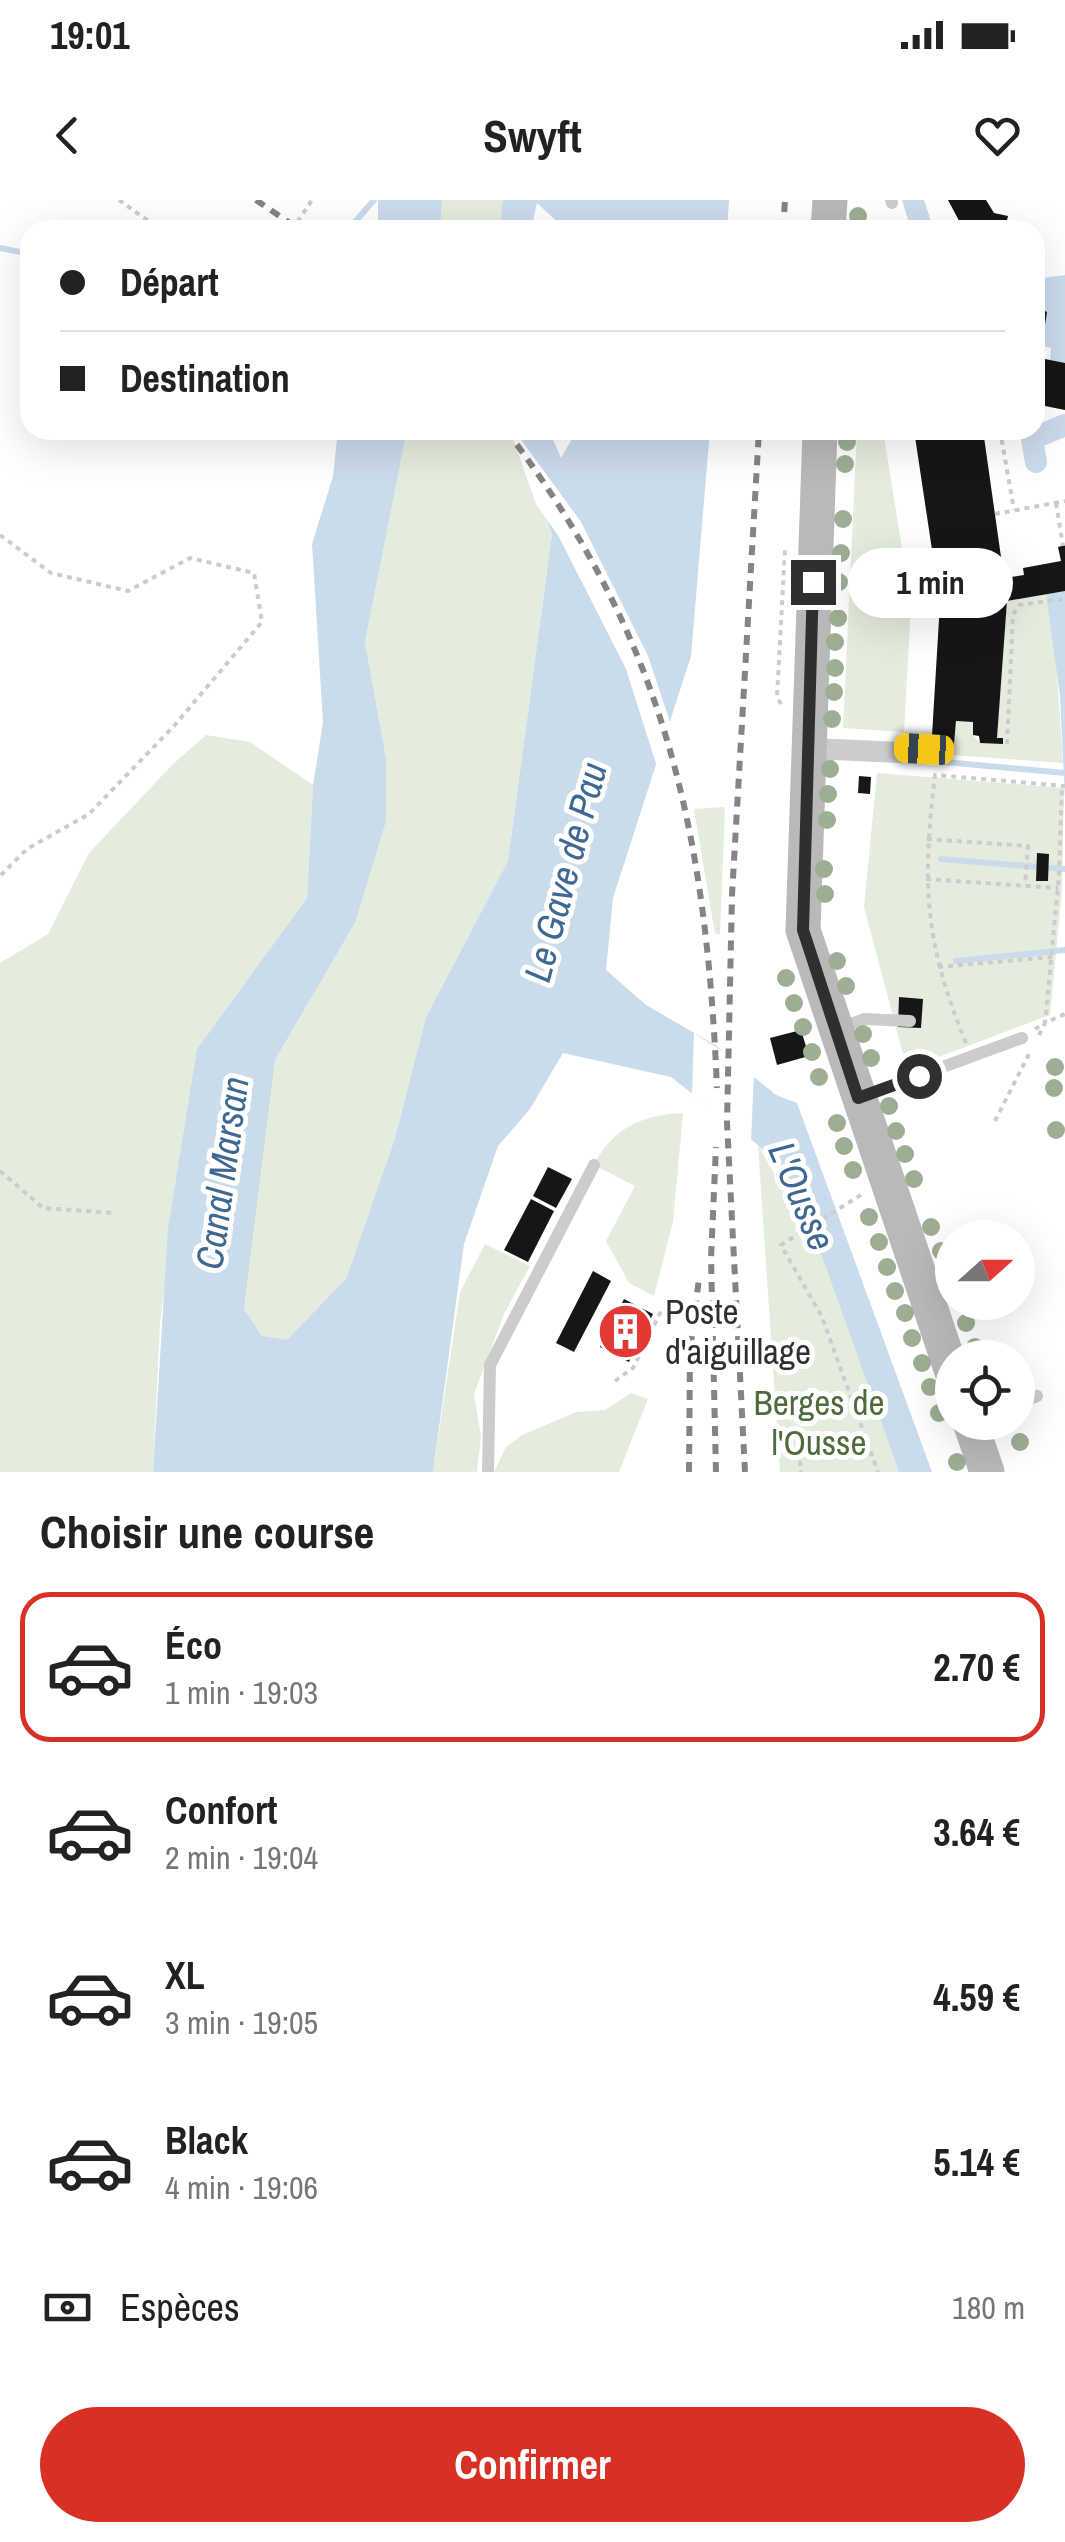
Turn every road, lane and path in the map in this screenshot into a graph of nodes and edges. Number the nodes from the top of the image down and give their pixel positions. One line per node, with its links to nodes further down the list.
1 (118, 200): 2 (path)
2 (146, 220)
3 (820, 440): 12 (main road)
4 (1002, 440): 7 (path)
5 (1065, 501): 6 (path)
6 (1056, 503): 7 (path); 10 (path)
7 (1014, 510): 8 (path)
8 (995, 514)
9 (0, 535): 17 (path)
10 (1063, 546)
11 (1065, 599): 13 (path)
12 (806, 744): 15 (main road); 15 (lane)
13 (1007, 744)
14 (1063, 785): 16 (path); 20 (path)
15 (806, 798): 26 (main road)
16 (927, 839): 18 (path); 19 (path)
17 (0, 876)
18 (926, 879): 19 (path); 22 (path)
19 (1025, 885): 20 (path)
20 (1058, 888): 21 (path)
21 (1052, 956): 22 (path); 25 (path)
22 (938, 967): 28 (path)
23 (1065, 1014): 25 (path)
24 (910, 1021): 26 (lane)
25 (1045, 1023): 27 (path); 30 (path)
26 (836, 1029): 29 (main road)
27 (1022, 1038): 28 (lane)
28 (972, 1058): 29 (lane)
29 (858, 1098): 36 (main road)
30 (996, 1121)
31 (594, 1165): 40 (lane)
32 (0, 1171): 34 (path)
33 (859, 1196): 42 (path)
34 (115, 1213)
35 (720, 1320): 37 (path)
36 (941, 1340)
37 (615, 1381)
38 (797, 1431): 41 (path)
39 (976, 1440): 43 (main road)
40 (488, 1472)
41 (802, 1472)
42 (878, 1472)
43 (987, 1472)

